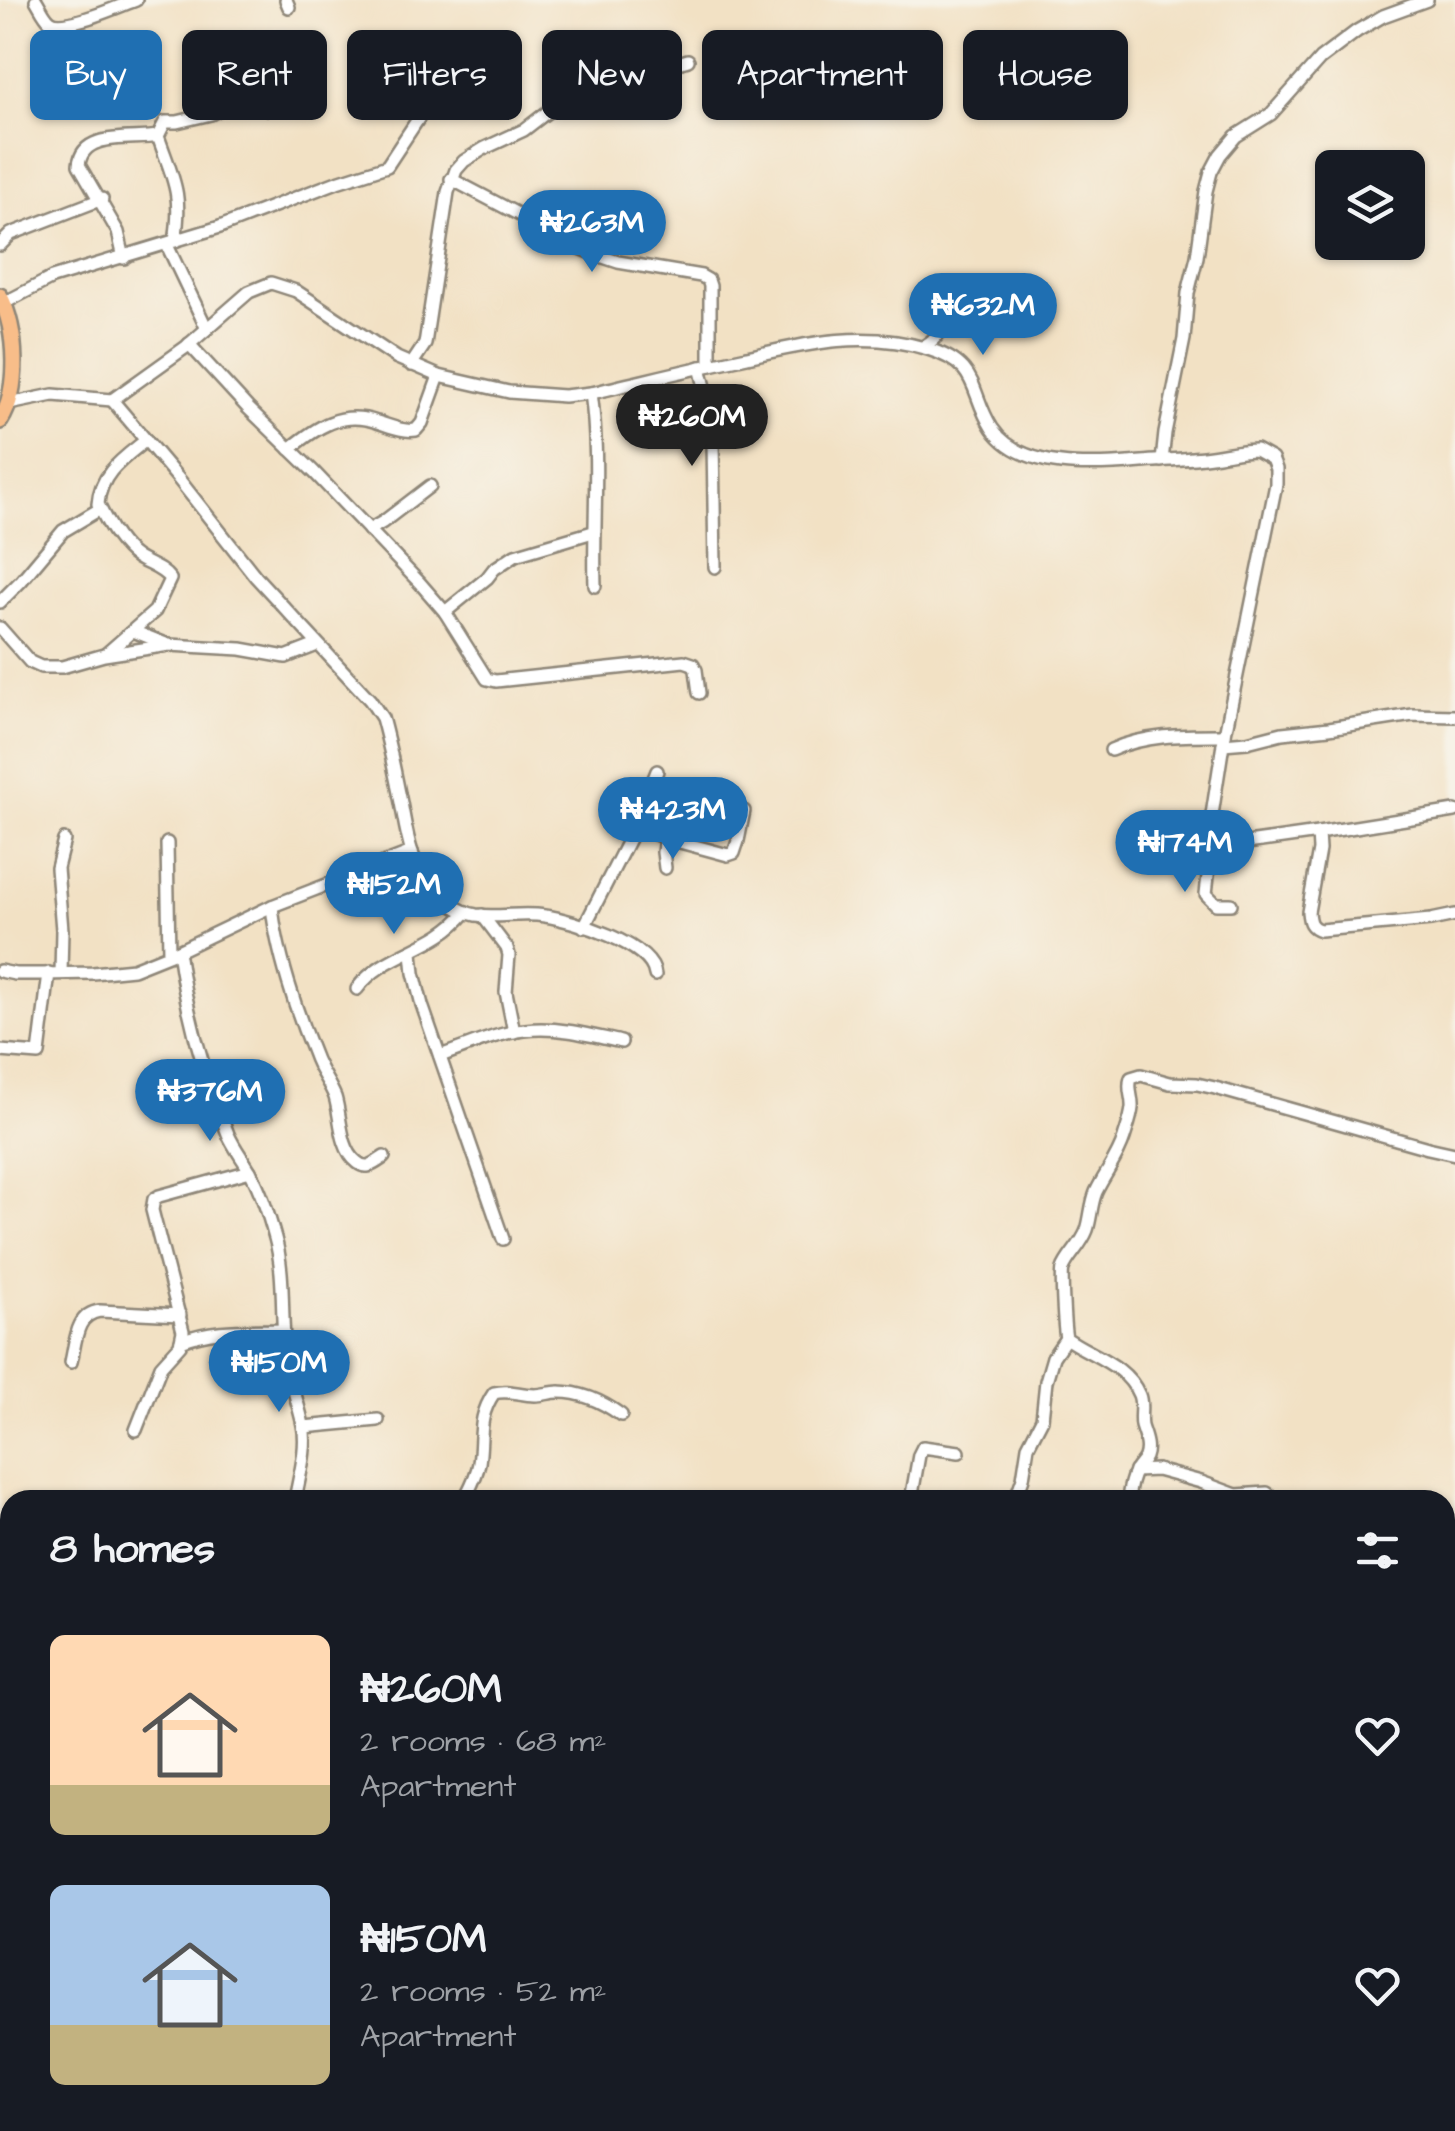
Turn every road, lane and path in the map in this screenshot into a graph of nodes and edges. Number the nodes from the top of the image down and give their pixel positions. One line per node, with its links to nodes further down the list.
1 (36, 0): 2 (street)
2 (136, 0)
3 (1428, 0): 27 (street)
4 (688, 60): 8 (street)
5 (186, 120): 7 (street)
6 (417, 120): 10 (street)
7 (158, 136): 9 (street); 10 (street)
8 (451, 180): 18 (street); 19 (street)
9 (101, 200): 11 (street); 12 (street)
10 (171, 243): 12 (street); 15 (street)
11 (0, 245)
12 (124, 258): 14 (street)
13 (947, 296): 17 (street)
14 (2, 300): 23 (main road)
15 (207, 329): 16 (street); 18 (street)
16 (189, 344): 22 (street); 26 (street)
17 (923, 347): 19 (street); 27 (street)
18 (411, 365): 20 (street)
19 (705, 366): 21 (street); 32 (street)
20 (439, 376): 21 (street); 26 (street)
21 (591, 392): 31 (street)
22 (112, 400): 23 (street); 25 (street)
23 (9, 404): 24 (main road)
24 (0, 421)
25 (146, 440): 29 (street); 39 (street)
26 (290, 449): 30 (street)
27 (1162, 461): 43 (street)
28 (430, 486): 30 (street)
29 (100, 509): 34 (street); 37 (street)
30 (369, 530): 35 (street)
31 (593, 532): 33 (street); 35 (street)
32 (715, 567)
33 (595, 586)
34 (0, 602)
35 (444, 612): 41 (street)
36 (0, 628): 40 (street)
37 (133, 631): 38 (street); 40 (street)
38 (169, 645): 39 (street); 40 (street)
39 (317, 645): 54 (street)
40 (104, 656)
41 (699, 693)
42 (1455, 716): 43 (street)
43 (1224, 739): 44 (street); 53 (street)
44 (1111, 750)
45 (657, 772): 48 (street)
46 (1455, 811): 49 (street)
47 (744, 812): 50 (street)
48 (635, 826): 50 (street); 61 (street)
49 (1318, 833): 53 (street); 59 (street)
50 (665, 838): 55 (street)
51 (64, 840): 65 (street)
52 (167, 844): 63 (street)
53 (1214, 844): 56 (street)
54 (412, 852): 57 (street); 58 (street)
55 (665, 868)
56 (1232, 904)
57 (272, 906): 63 (street); 73 (street)
58 (466, 912): 60 (street); 62 (street)
59 (1455, 914)
60 (482, 915): 61 (street); 68 (street)
61 (584, 927): 66 (street)
62 (412, 952): 67 (street); 71 (street)
63 (173, 953): 65 (street); 74 (street)
64 (0, 971): 65 (street)
65 (55, 973): 70 (street)
66 (655, 975)
67 (357, 989)
68 (514, 1032): 69 (street); 71 (street)
69 (621, 1042)
70 (0, 1051)
71 (440, 1056): 75 (street)
72 (1455, 1154): 79 (street)
73 (384, 1156)
74 (250, 1171): 76 (street); 77 (street)
75 (503, 1238)
76 (180, 1315): 78 (street); 80 (street)
77 (282, 1330): 78 (street); 83 (street)
78 (186, 1336): 84 (street)
79 (1066, 1338): 86 (street); 90 (street)
80 (72, 1362)
81 (622, 1415): 88 (street)
82 (378, 1420): 83 (street)
83 (304, 1427): 87 (street)
84 (136, 1430)
85 (960, 1452): 89 (street)
86 (1135, 1471): 91 (street); 92 (street)
87 (297, 1490)
88 (470, 1490)
89 (914, 1490)
90 (1019, 1490)
91 (1130, 1490)
92 (1219, 1490)

